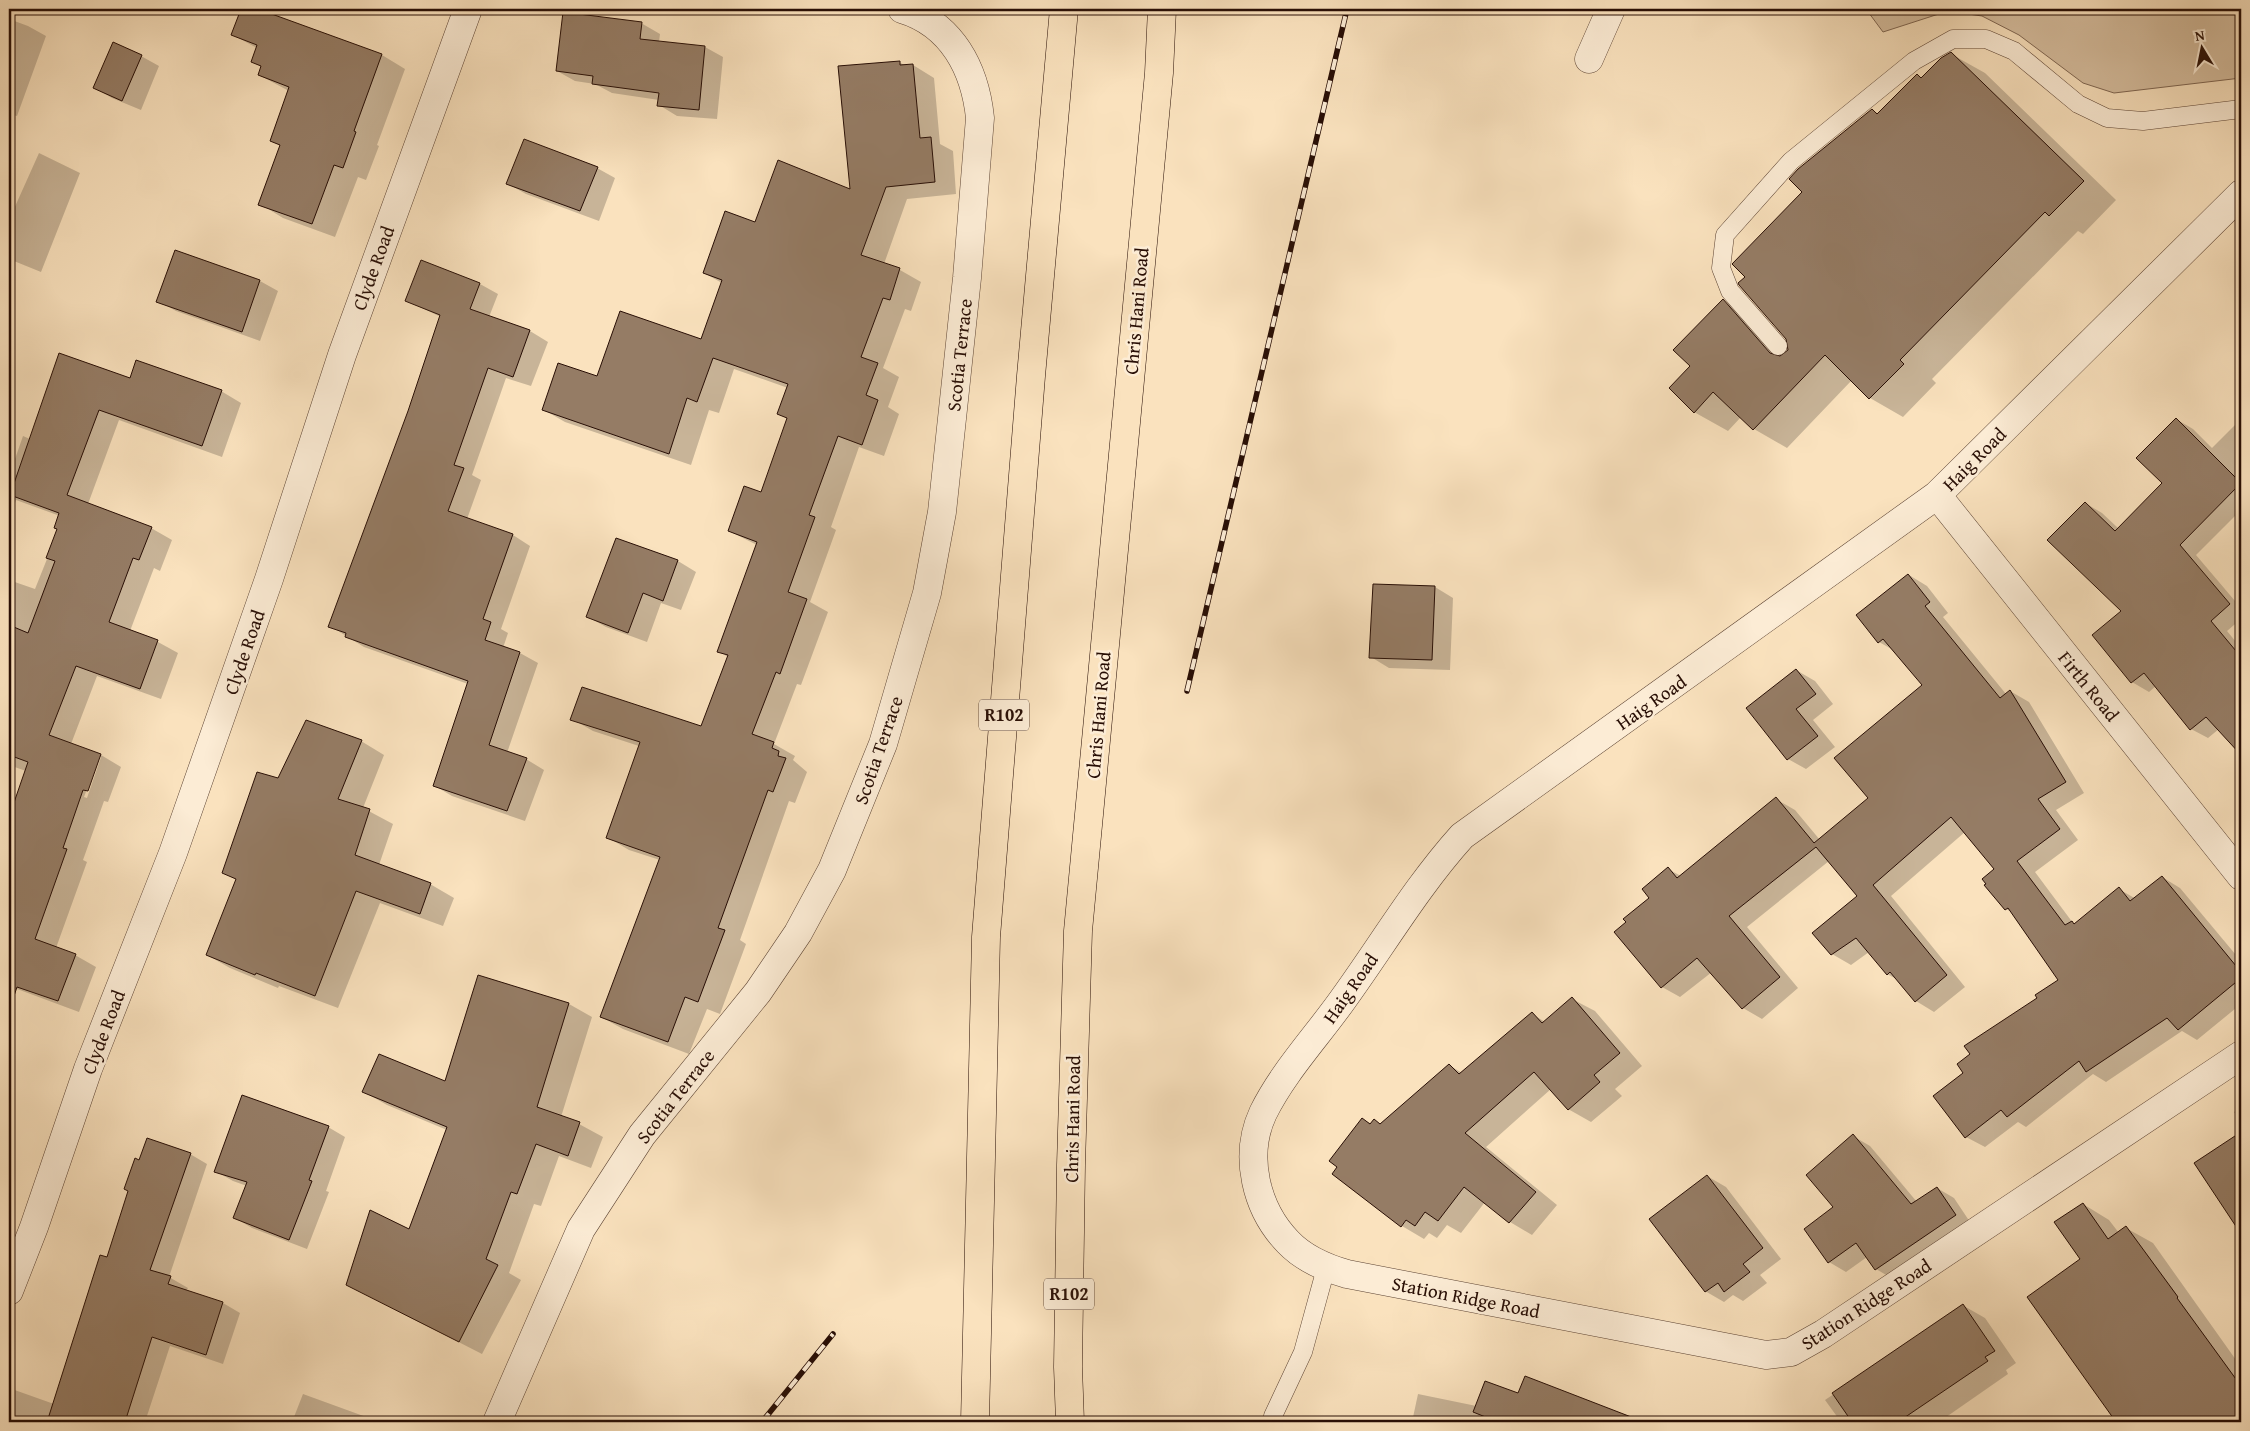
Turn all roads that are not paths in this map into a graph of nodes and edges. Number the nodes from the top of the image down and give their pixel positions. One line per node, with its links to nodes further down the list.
1 (468, 9): 14 (street, Clyde Road)
2 (1064, 9): 16 (main road, R102)
3 (1162, 9): 17 (main road, Chris Hani Road / R102)
4 (1611, 9): 6 (street)
5 (905, 10): 15 (street, Scotia Terrace)
6 (1589, 59)
7 (2241, 109): 9 (lane)
8 (2241, 194): 10 (street, Haig Road)
9 (1778, 346)
10 (1938, 495): 11 (street, Firth Road); 13 (street, Haig Road)
11 (2241, 876)
12 (2241, 1056): 13 (street, Station Ridge Road)
13 (1337, 1271): 18 (lane)
14 (9, 1291)
15 (497, 1422)
16 (975, 1422)
17 (1070, 1422)
18 (1272, 1422)

